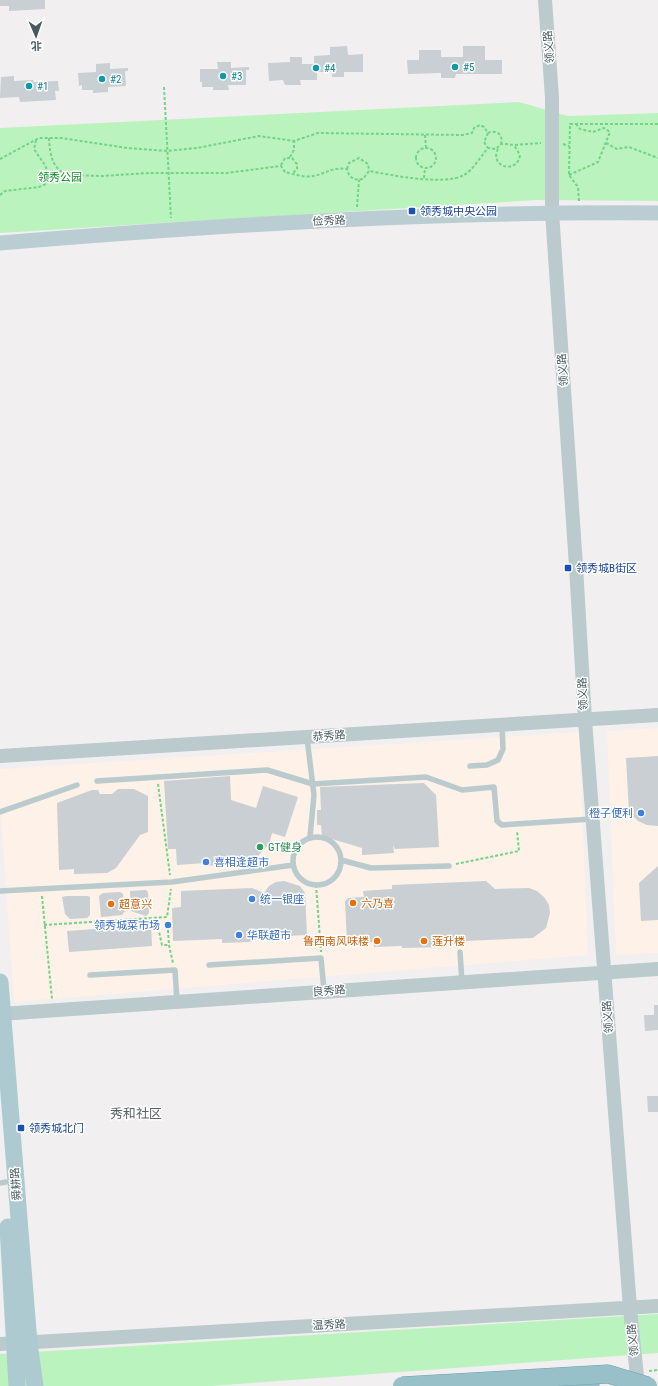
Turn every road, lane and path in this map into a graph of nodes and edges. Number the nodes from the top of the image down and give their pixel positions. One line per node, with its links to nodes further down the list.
1 (545, 0): 10 (street, 领义路)
2 (164, 87): 17 (path)
3 (576, 124): 4 (path); 11 (path); 27 (path)
4 (658, 124)
5 (488, 133): 6 (path); 12 (path); 15 (path)
6 (424, 135): 9 (path); 14 (path)
7 (49, 138): 8 (path); 17 (path); 28 (path)
8 (36, 140): 20 (path); 31 (path)
9 (294, 141): 17 (path); 18 (path)
10 (552, 142): 13 (path); 33 (street, 领义路)
11 (606, 143): 19 (path); 27 (path)
12 (501, 144): 13 (path); 16 (path)
13 (514, 145): 16 (path)
14 (426, 148): 22 (path); 22 (path)
15 (488, 148): 16 (path); 29 (path)
16 (499, 148)
17 (167, 151): 25 (path)
18 (290, 157): 21 (path); 26 (path)
19 (658, 158)
20 (0, 159)
21 (281, 166): 25 (path); 26 (path)
22 (425, 168): 29 (path)
23 (347, 169): 24 (path); 26 (path); 30 (path)
24 (369, 171): 29 (path); 30 (path)
25 (168, 173): 28 (path); 37 (path)
26 (293, 173)
27 (569, 175): 34 (path)
28 (66, 176): 31 (path)
29 (424, 178)
30 (359, 180): 36 (path)
31 (51, 181): 32 (path)
32 (0, 196)
33 (552, 212): 34 (main road, 俭秀路); 36 (main road, 俭秀路); 40 (street, 领义路)
34 (579, 212): 35 (main road, 俭秀路)
35 (658, 213)
36 (357, 220): 37 (main road, 俭秀路)
37 (171, 229): 38 (main road, 俭秀路)
38 (0, 243)
39 (658, 715): 40 (street, 恭秀路)
40 (585, 720): 41 (street, 恭秀路); 50 (street, 领义路)
41 (502, 725): 42 (street, 恭秀路); 44 (lane)
42 (307, 737): 43 (street, 恭秀路); 47 (lane)
43 (0, 756)
44 (470, 766)
45 (157, 777): 46 (lane); 47 (lane); 56 (path)
46 (97, 781)
47 (313, 784): 51 (lane); 52 (lane)
48 (77, 786): 49 (lane)
49 (0, 812)
50 (593, 819): 51 (lane); 69 (street, 领义路)
51 (517, 824): 55 (path)
52 (310, 837): 53 (lane); 54 (lane)
53 (342, 860): 55 (lane); 57 (lane)
54 (293, 865): 56 (lane); 57 (lane)
55 (449, 866)
56 (172, 882): 58 (lane); 60 (path)
57 (316, 885): 65 (path)
58 (41, 889): 59 (lane); 61 (path)
59 (0, 892)
60 (156, 918): 61 (path); 63 (path)
61 (44, 925): 75 (path)
62 (168, 930): 63 (path)
63 (169, 945): 68 (path)
64 (460, 952): 72 (lane)
65 (322, 958): 66 (lane); 73 (lane)
66 (209, 965)
67 (658, 969): 69 (street, 良秀路)
68 (175, 970): 70 (lane); 74 (lane)
69 (605, 972): 72 (street, 良秀路); 80 (street, 领义路)
70 (90, 975)
71 (0, 982): 76 (main road, 舜耕路)
72 (462, 982): 73 (street, 良秀路)
73 (324, 992): 74 (street, 良秀路)
74 (177, 1002): 75 (street, 良秀路)
75 (54, 1010): 76 (street, 良秀路)
76 (1, 1014): 81 (main road, 舜耕路)
77 (0, 1105): 78 (main road, 舜耕路)
78 (3, 1183): 81 (main road, 舜耕路)
79 (658, 1306): 80 (street, 温秀路)
80 (630, 1308): 81 (street, 温秀路); 83 (street, 领义路)
81 (15, 1343): 84 (main road, 舜耕路); 85 (main road, 舜耕路)
82 (658, 1380): 83 (highway)
83 (641, 1384): 86 (highway, bridge); 87 (highway)
84 (17, 1386)
85 (35, 1386)
86 (402, 1386)
87 (558, 1386)

